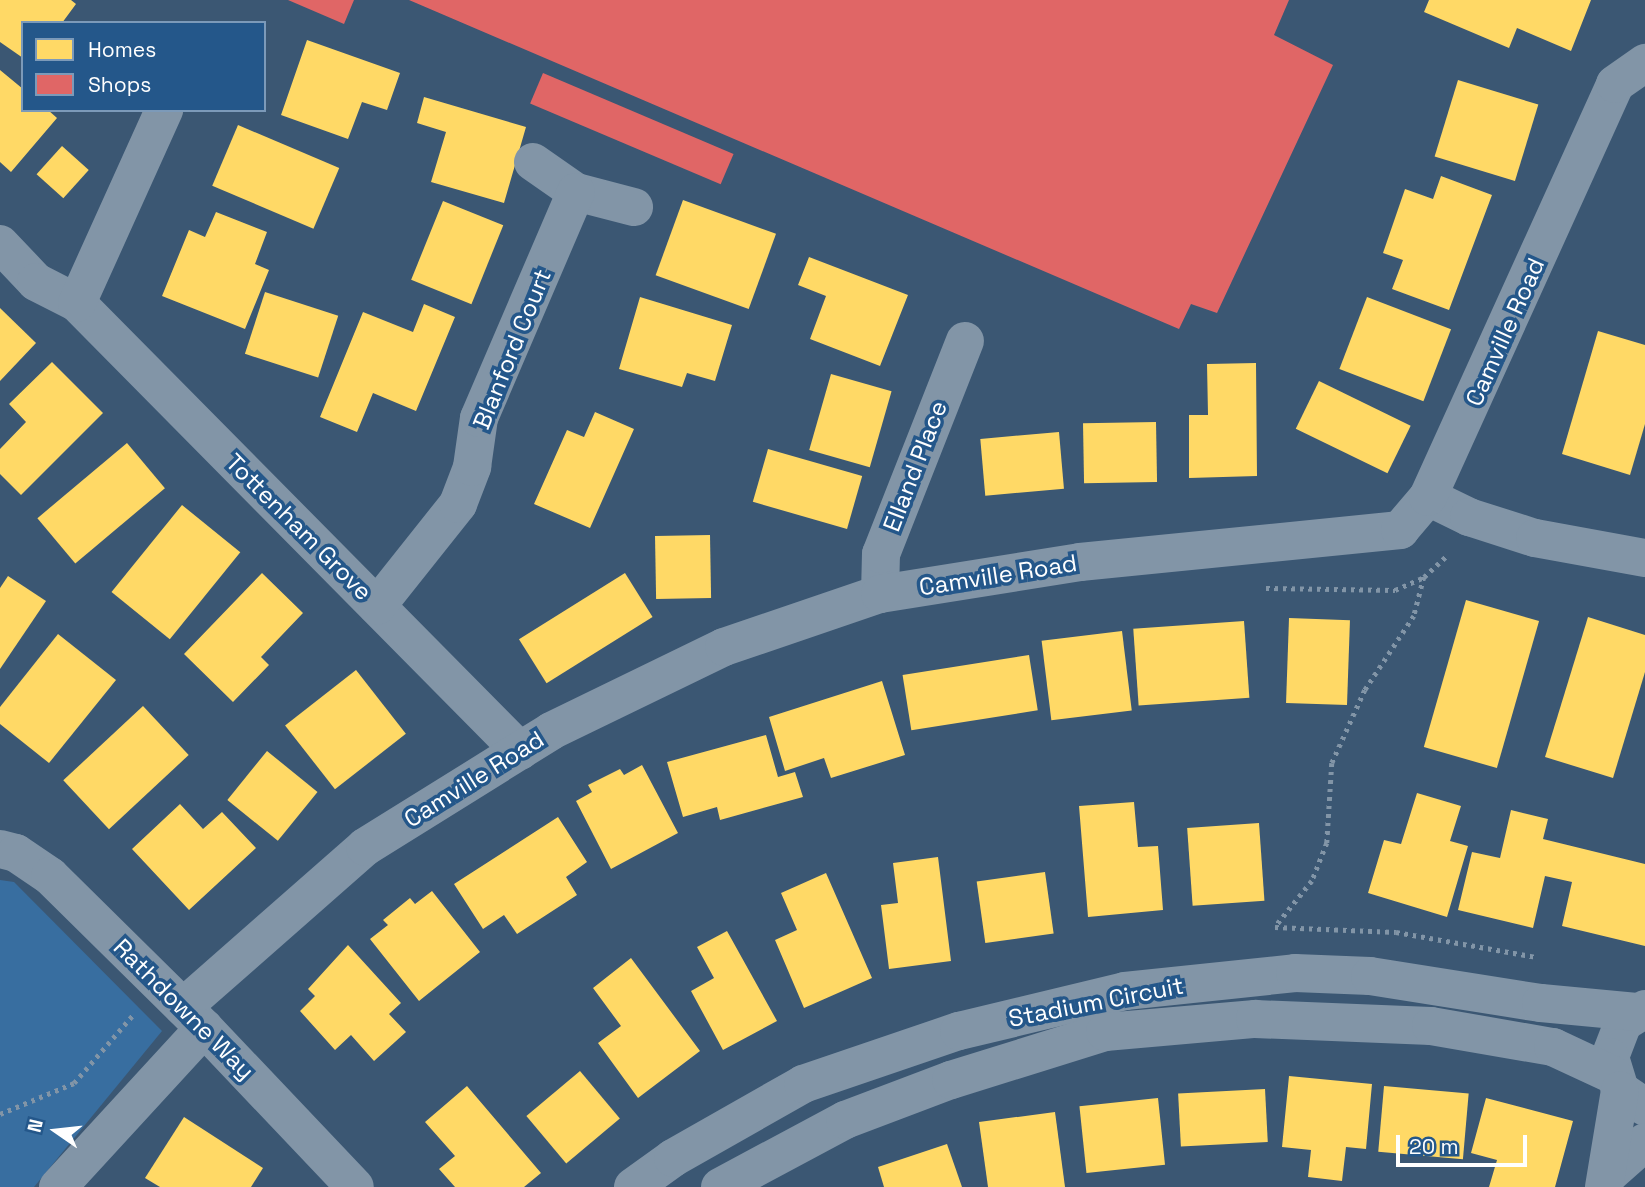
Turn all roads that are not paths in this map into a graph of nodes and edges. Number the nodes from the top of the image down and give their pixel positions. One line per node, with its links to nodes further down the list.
1 (1645, 63): 9 (street, Camville Road)
2 (163, 112): 7 (street)
3 (533, 162): 4 (street)
4 (576, 192): 5 (street); 12 (street, Blanford Court)
5 (634, 207)
6 (0, 244): 7 (street, Tottenham Grove)
7 (77, 303): 12 (street, Tottenham Grove)
8 (965, 341): 11 (street, Elland Place)
9 (1428, 497): 10 (street); 11 (street, Camville Road)
10 (1645, 558)
11 (880, 594): 13 (street, Camville Road)
12 (377, 606): 13 (street, Tottenham Grove)
13 (520, 751): 15 (street, Camville Road)
14 (0, 849): 15 (street, Rathdowne Way)
15 (182, 1006): 20 (street, Camville Road); 21 (street, Rathdowne Way)
16 (1641, 1010): 17 (street); 22 (street, Stadium Circuit)
17 (1626, 1091): 19 (street); 23 (street, Stadium Circuit)
18 (1645, 1142): 19 (street)
19 (1606, 1180)
20 (58, 1187)
21 (355, 1187)
22 (633, 1187)
23 (720, 1187)

